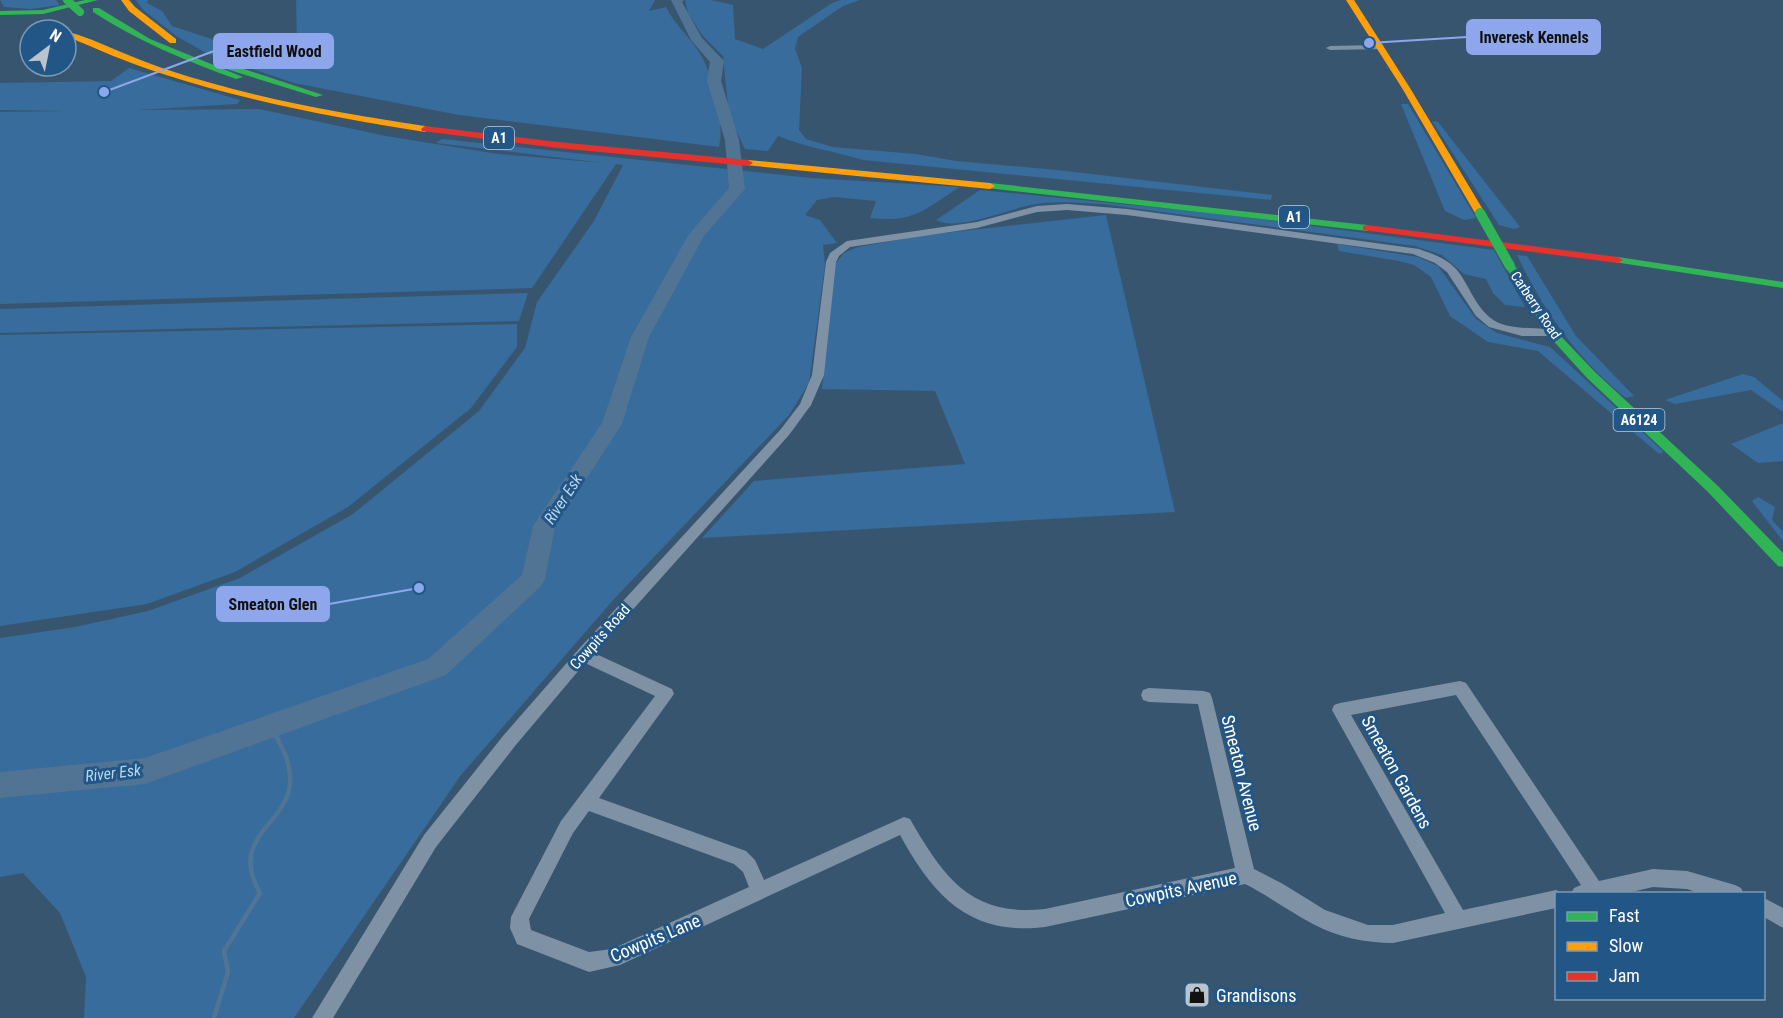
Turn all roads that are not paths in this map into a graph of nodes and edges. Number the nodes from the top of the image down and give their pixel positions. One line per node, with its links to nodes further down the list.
1 (67, 0): 5 (main road, A1, bridge)
2 (125, 0): 10 (main road, A1)
3 (1350, 0): 8 (main road, Carberry Road / A6124)
4 (95, 5): 5 (main road, A1); 6 (main road); 11 (main road, A1)
5 (82, 6): 10 (main road, A1)
6 (5, 14)
7 (78, 38): 10 (main road, A1)
8 (1378, 47): 9 (street); 16 (main road, Carberry Road / A6124, bridge)
9 (1330, 48)
10 (339, 104): 11 (main road, A1); 12 (main road, A1)
11 (379, 112): 12 (main road, A1)
12 (670, 152): 13 (main road, A1)
13 (803, 164): 14 (main road, A1); 15 (main road, A1)
14 (1783, 276)
15 (1783, 285)
16 (1552, 333): 17 (main road, Carberry Road / A6124); 18 (street, Cowpits Road)
17 (1783, 562)
18 (583, 655): 20 (street, Cowpits Lane); 30 (street, Cowpits Road)
19 (1149, 695): 22 (street, Smeaton Avenue)
20 (586, 802): 23 (street); 23 (street, Cowpits Lane)
21 (904, 825): 22 (street, Cowpits Avenue); 23 (street, Cowpits Lane)
22 (1246, 875): 29 (street, Cowpits Avenue)
23 (760, 891)
24 (1588, 892): 25 (street); 29 (street, Smeaton Gardens)
25 (1728, 892)
26 (1555, 899): 29 (street, Cowpits Avenue)
27 (1765, 908): 28 (street)
28 (1783, 919)
29 (1459, 920)
30 (322, 1018)

